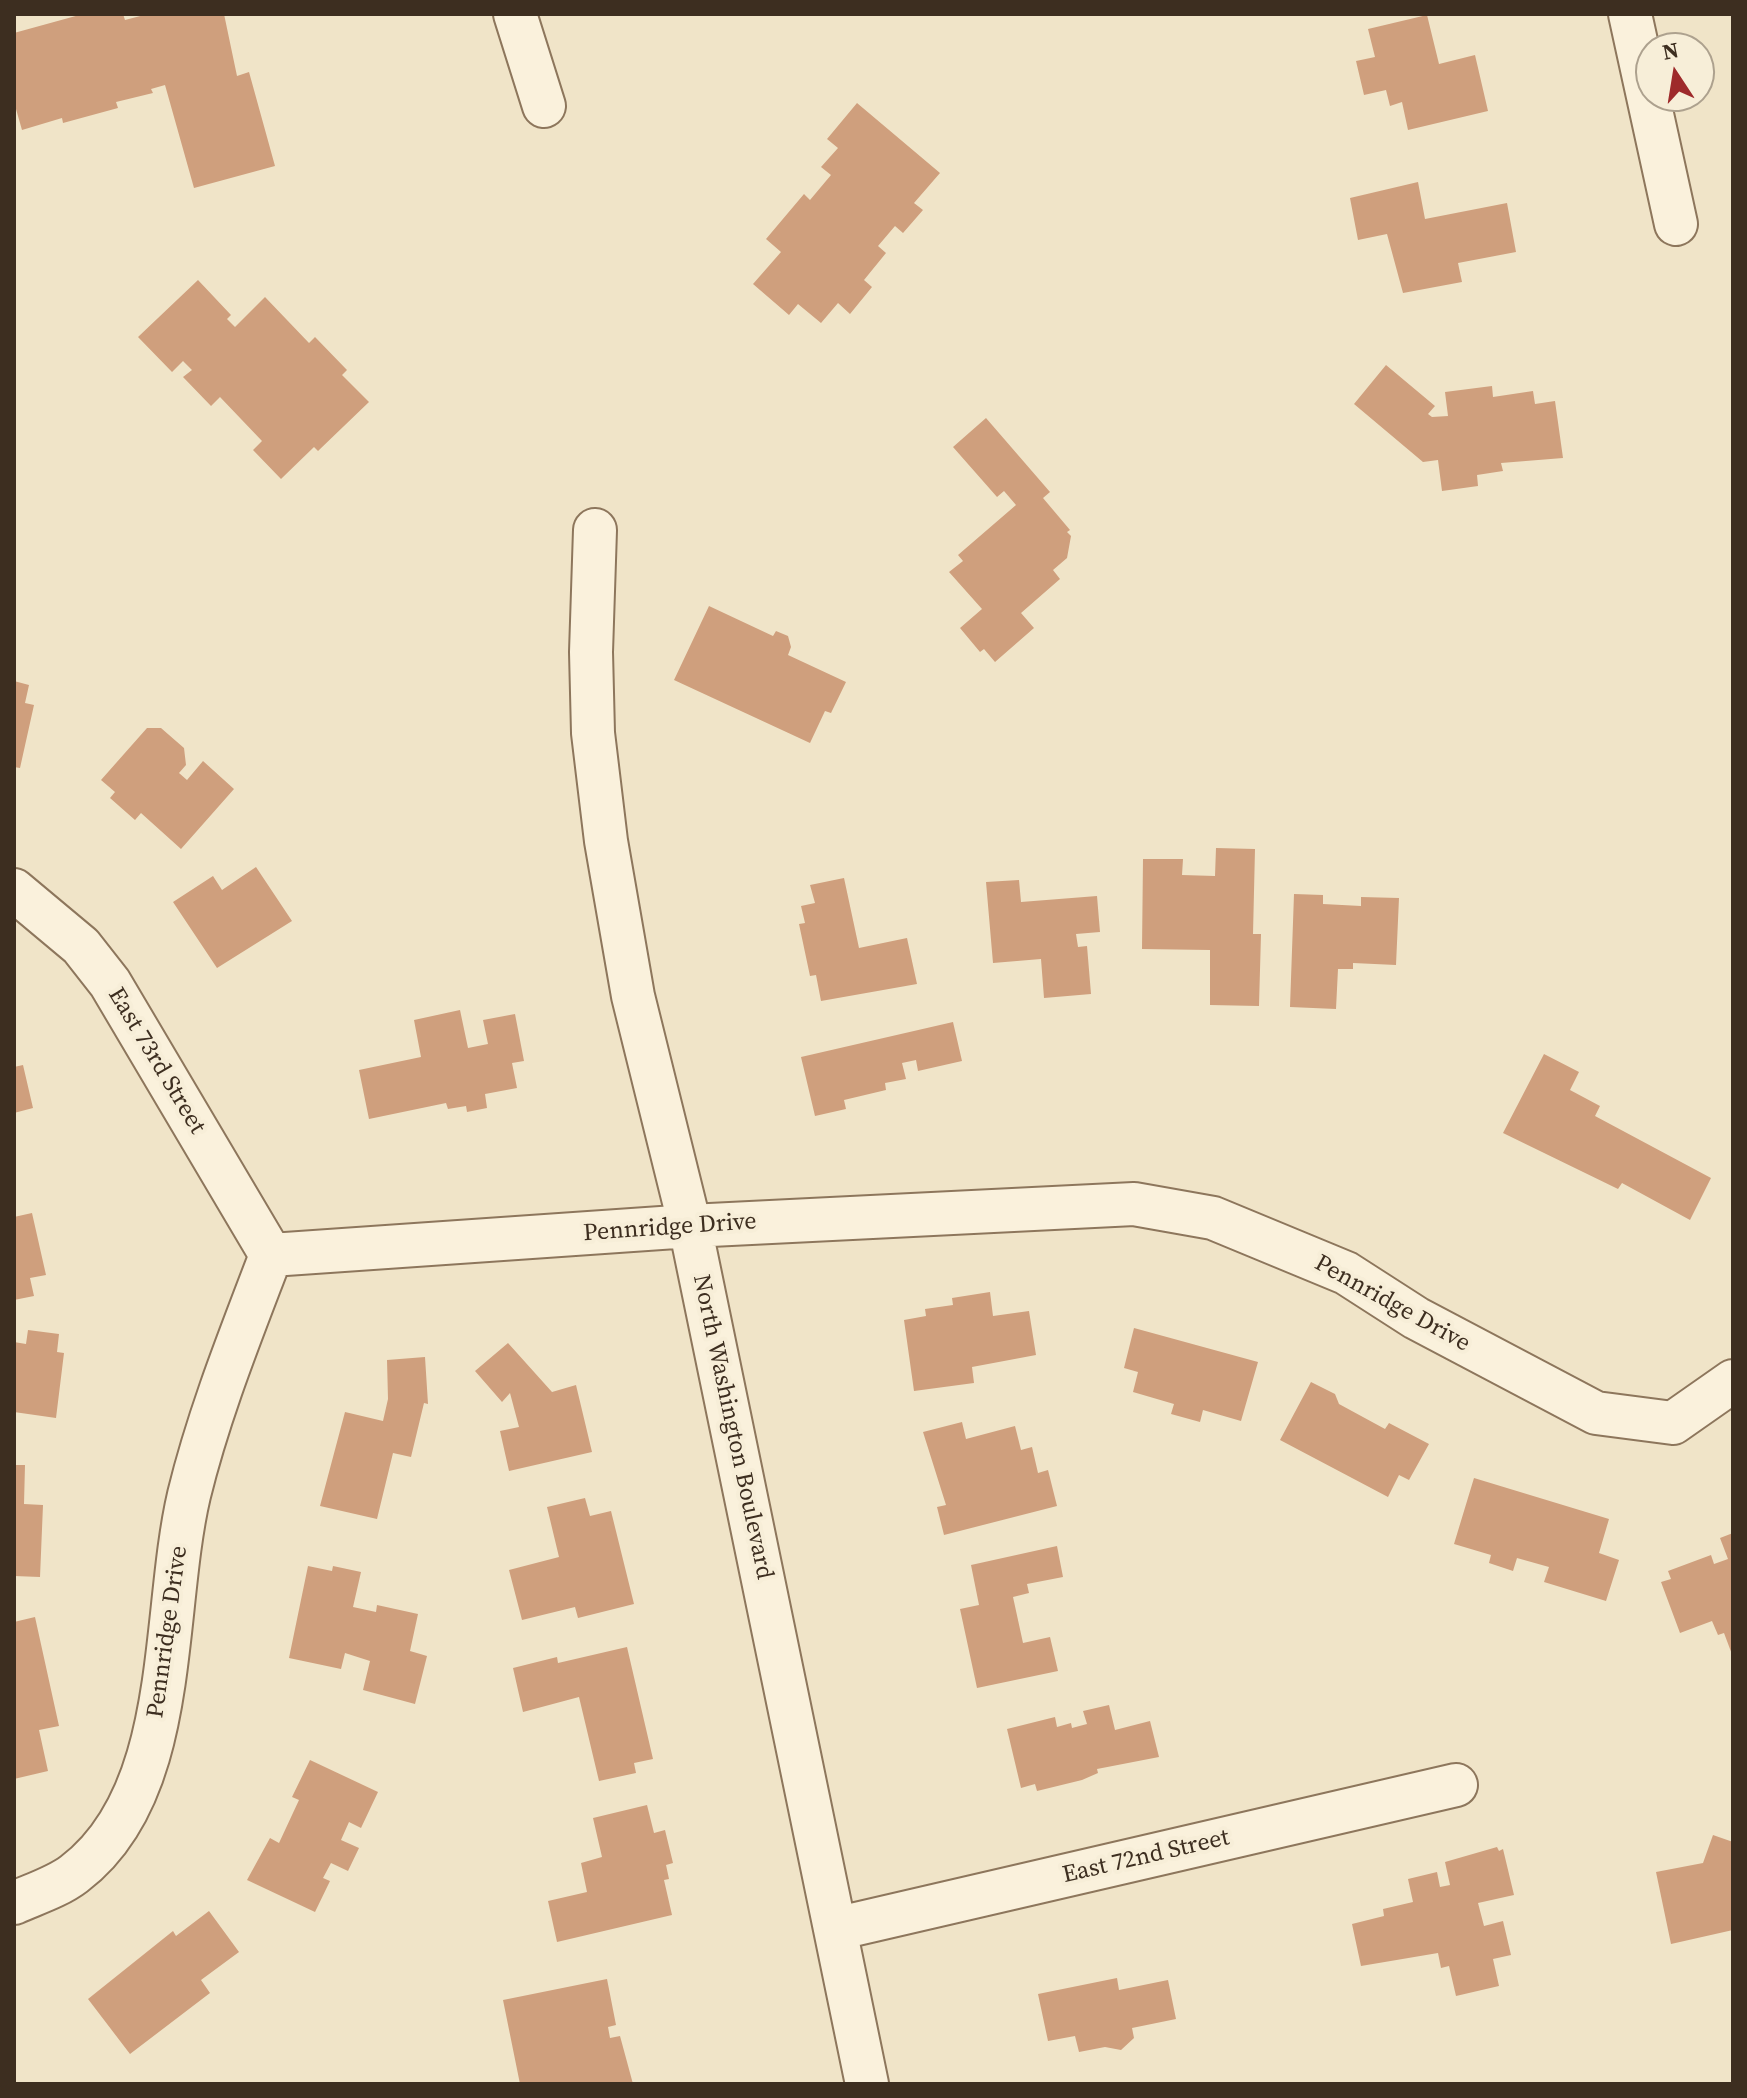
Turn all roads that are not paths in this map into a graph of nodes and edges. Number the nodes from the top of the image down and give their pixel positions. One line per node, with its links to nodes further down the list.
1 (515, 14): 3 (street)
2 (1630, 14): 4 (street)
3 (544, 106)
4 (1676, 224)
5 (595, 530): 7 (street, North Washington Boulevard)
6 (14, 890): 8 (street, East 73rd Street)
7 (690, 1226): 8 (street, Pennridge Drive); 9 (street, Pennridge Drive); 12 (street, North Washington Boulevard)
8 (271, 1255): 11 (street, Pennridge Drive)
9 (1733, 1381)
10 (1456, 1785): 12 (street, East 72nd Street)
11 (14, 1903)
12 (835, 1929): 13 (street, North Washington Boulevard)
13 (867, 2084)

